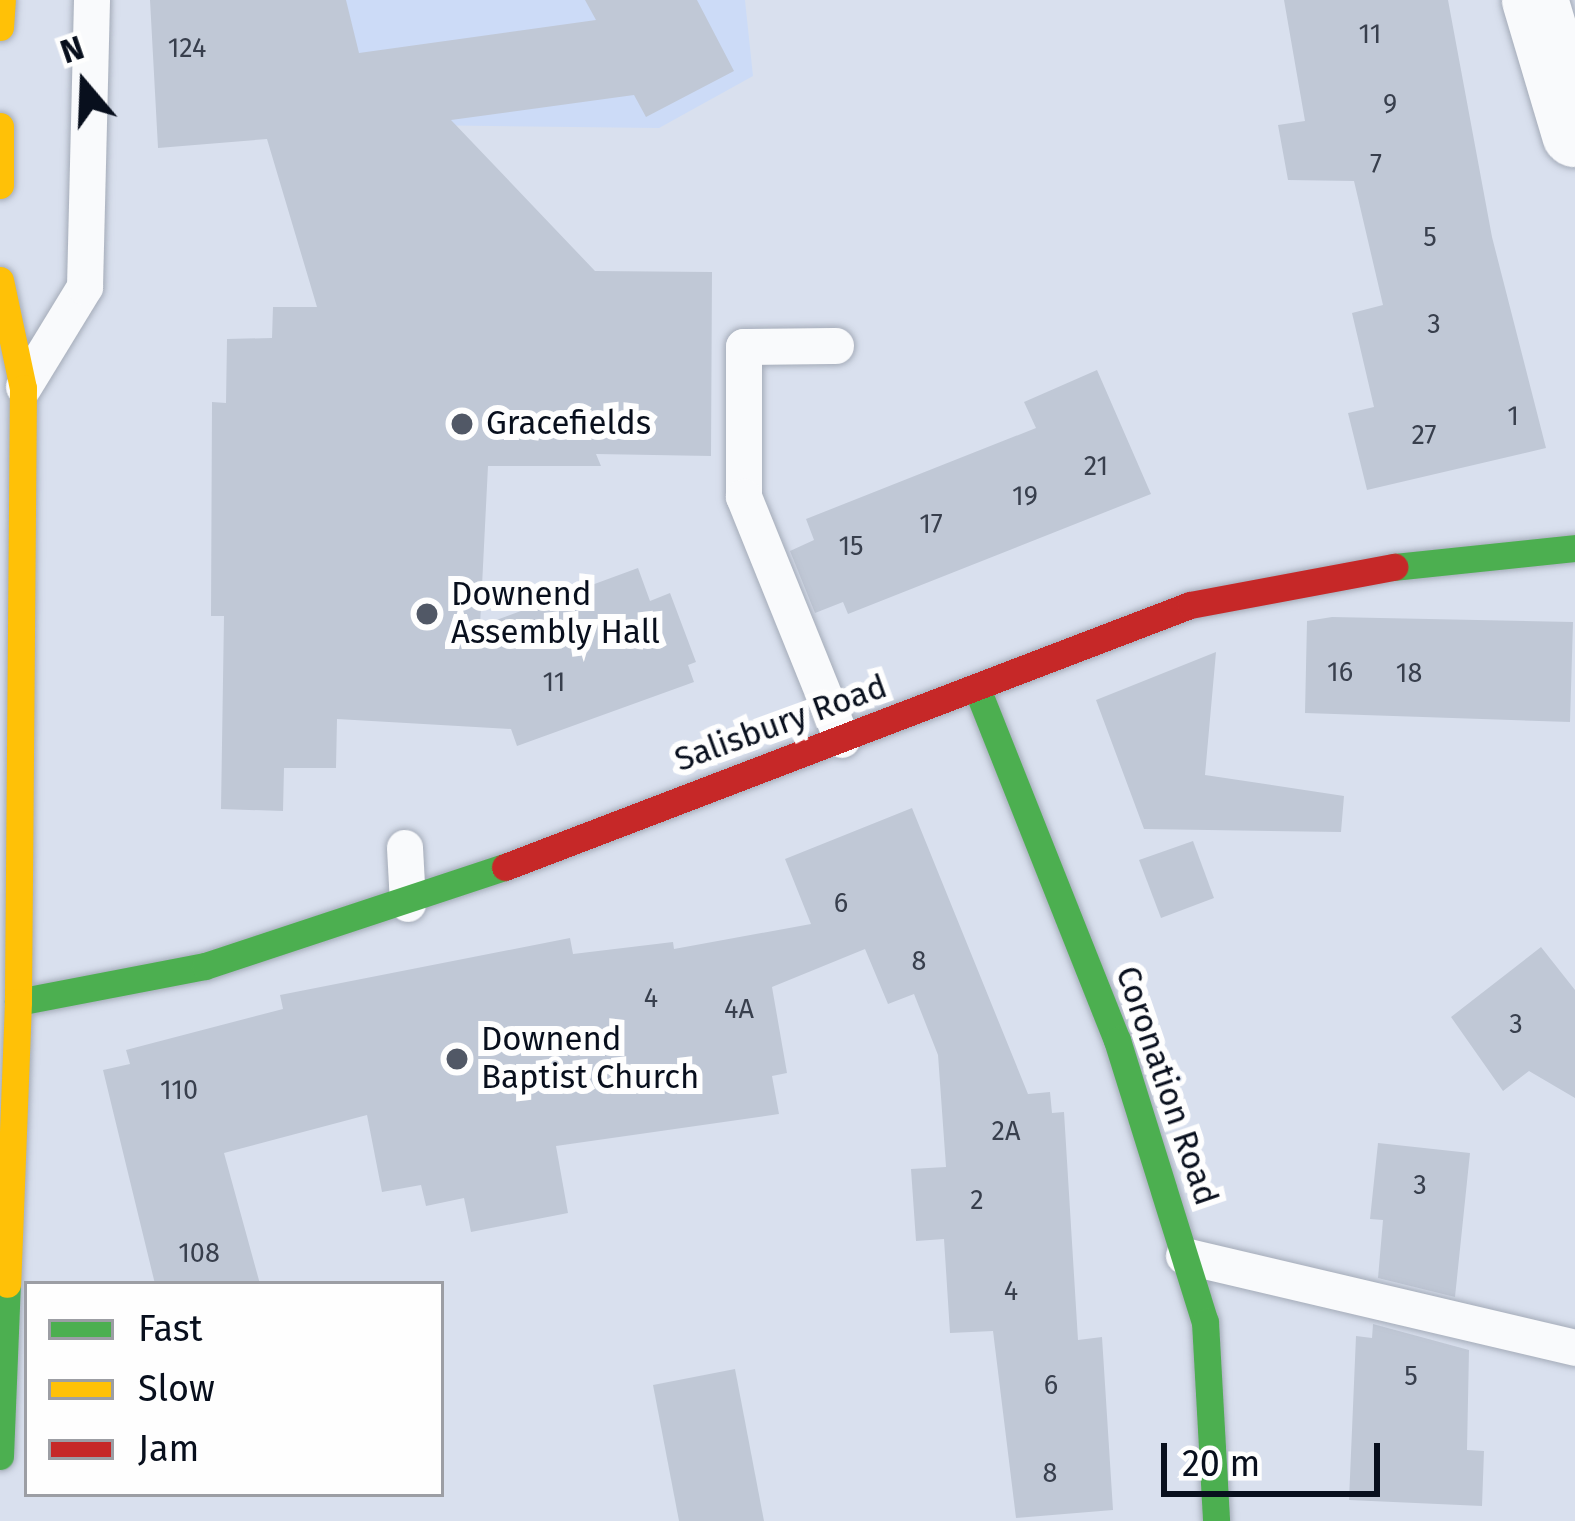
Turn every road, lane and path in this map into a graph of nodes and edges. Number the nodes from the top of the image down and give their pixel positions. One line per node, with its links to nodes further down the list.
1 (2, 0): 4 (street)
2 (92, 0): 10 (lane)
3 (1535, 0): 6 (street)
4 (0, 27)
5 (0, 126): 7 (street)
6 (1575, 134)
7 (0, 185)
8 (0, 280): 10 (street)
9 (836, 346): 15 (lane)
10 (23, 388): 13 (street)
11 (0, 547): 13 (lane)
12 (1575, 548): 14 (street, Salisbury Road)
13 (23, 577): 18 (street)
14 (978, 691): 15 (street, Salisbury Road); 20 (street, Coronation Road)
15 (842, 740): 17 (street, Salisbury Road)
16 (405, 848): 17 (lane)
17 (408, 904): 18 (street, Salisbury Road)
18 (18, 1002): 19 (street)
19 (8, 1072): 22 (street)
20 (1184, 1256): 21 (lane); 23 (street, Coronation Road)
21 (1575, 1348)
22 (0, 1456)
23 (1216, 1521)

